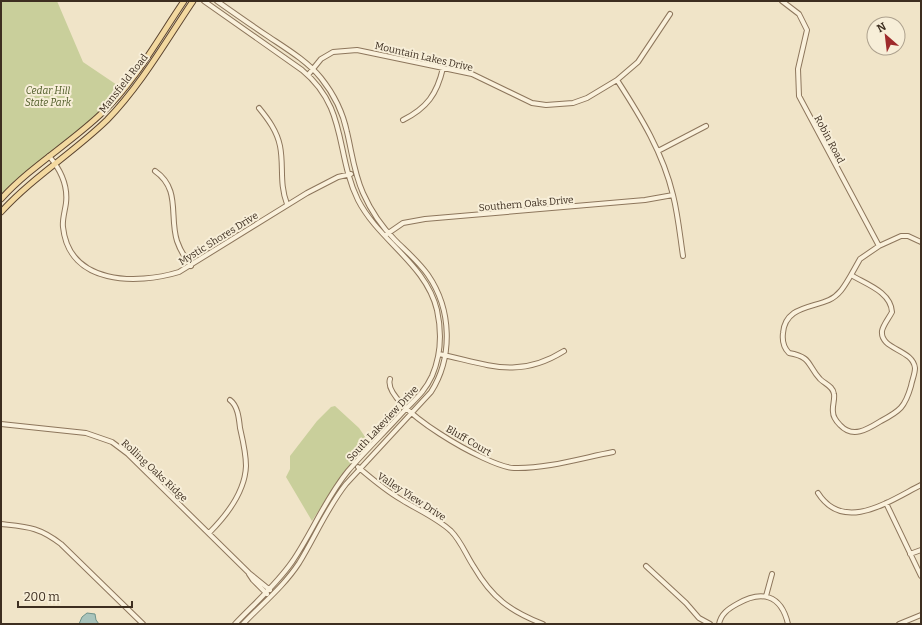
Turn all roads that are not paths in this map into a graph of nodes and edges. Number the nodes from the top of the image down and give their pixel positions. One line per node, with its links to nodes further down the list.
1 (184, 1): 15 (main road, Mansfield Road)
2 (193, 1): 16 (main road, Mansfield Road)
3 (204, 1): 9 (street, South Lakeview Drive)
4 (217, 1): 8 (street, South Lakeview Drive)
5 (782, 1): 27 (street, Robin Road)
6 (670, 14): 10 (street, Mountain Lakes Drive)
7 (443, 68): 8 (street, Mountain Lakes Drive); 10 (street, Mountain Lakes Drive); 12 (street)
8 (312, 69): 9 (street, Mountain Lakes Drive); 18 (street, South Lakeview Drive)
9 (308, 75): 19 (street, South Lakeview Drive)
10 (617, 80): 14 (street)
11 (259, 108): 22 (street)
12 (403, 120)
13 (706, 126): 14 (street)
14 (658, 151): 20 (street)
15 (49, 156): 16 (street, Mystic Shores Drive); 21 (main road, Mansfield Road)
16 (55, 163): 23 (main road, Mansfield Road); 29 (street, Mystic Shores Drive)
17 (155, 171): 29 (street)
18 (355, 173): 19 (street, Mystic Shores Drive); 24 (street, South Lakeview Drive)
19 (349, 174): 22 (street, Mystic Shores Drive); 25 (street, South Lakeview Drive)
20 (673, 195): 24 (street, Southern Oaks Drive); 28 (street)
21 (1, 199)
22 (288, 204): 29 (street, Mystic Shores Drive)
23 (1, 212)
24 (388, 233): 25 (street, Southern Oaks Drive); 33 (street, South Lakeview Drive)
25 (384, 238): 32 (street, South Lakeview Drive)
26 (921, 242): 27 (street)
27 (879, 246): 30 (street)
28 (683, 256)
29 (191, 266)
30 (851, 275): 30 (street)
31 (564, 351): 33 (street)
32 (439, 354): 33 (street); 36 (street, South Lakeview Drive)
33 (446, 356): 37 (street, South Lakeview Drive)
34 (390, 379): 36 (street, Bluff Court)
35 (230, 400): 48 (street)
36 (406, 409): 37 (street, Bluff Court); 40 (street, South Lakeview Drive)
37 (411, 414): 39 (street, Bluff Court); 41 (street, South Lakeview Drive)
38 (1, 424): 48 (street, Rolling Oaks Ridge)
39 (613, 452)
40 (355, 464): 41 (street, Valley View Drive); 46 (street, South Lakeview Drive)
41 (359, 468): 47 (street, South Lakeview Drive); 61 (street, Valley View Drive)
42 (921, 485): 44 (street)
43 (818, 493): 44 (street)
44 (886, 503): 50 (street)
45 (1, 524): 58 (street)
46 (312, 527): 47 (street); 54 (street, South Lakeview Drive)
47 (318, 530): 55 (street, South Lakeview Drive)
48 (209, 533): 54 (street, Rolling Oaks Ridge)
49 (921, 550): 50 (street)
50 (910, 554): 53 (street)
51 (646, 566): 62 (street)
52 (772, 574): 56 (street)
53 (921, 576)
54 (267, 591): 55 (street, Rolling Oaks Ridge); 59 (street, South Lakeview Drive)
55 (272, 595): 60 (street, South Lakeview Drive)
56 (766, 596): 63 (street); 64 (street)
57 (921, 615): 65 (street)
58 (143, 624)
59 (235, 624)
60 (243, 624)
61 (543, 624)
62 (710, 624)
63 (719, 624)
64 (788, 624)
65 (899, 624)

